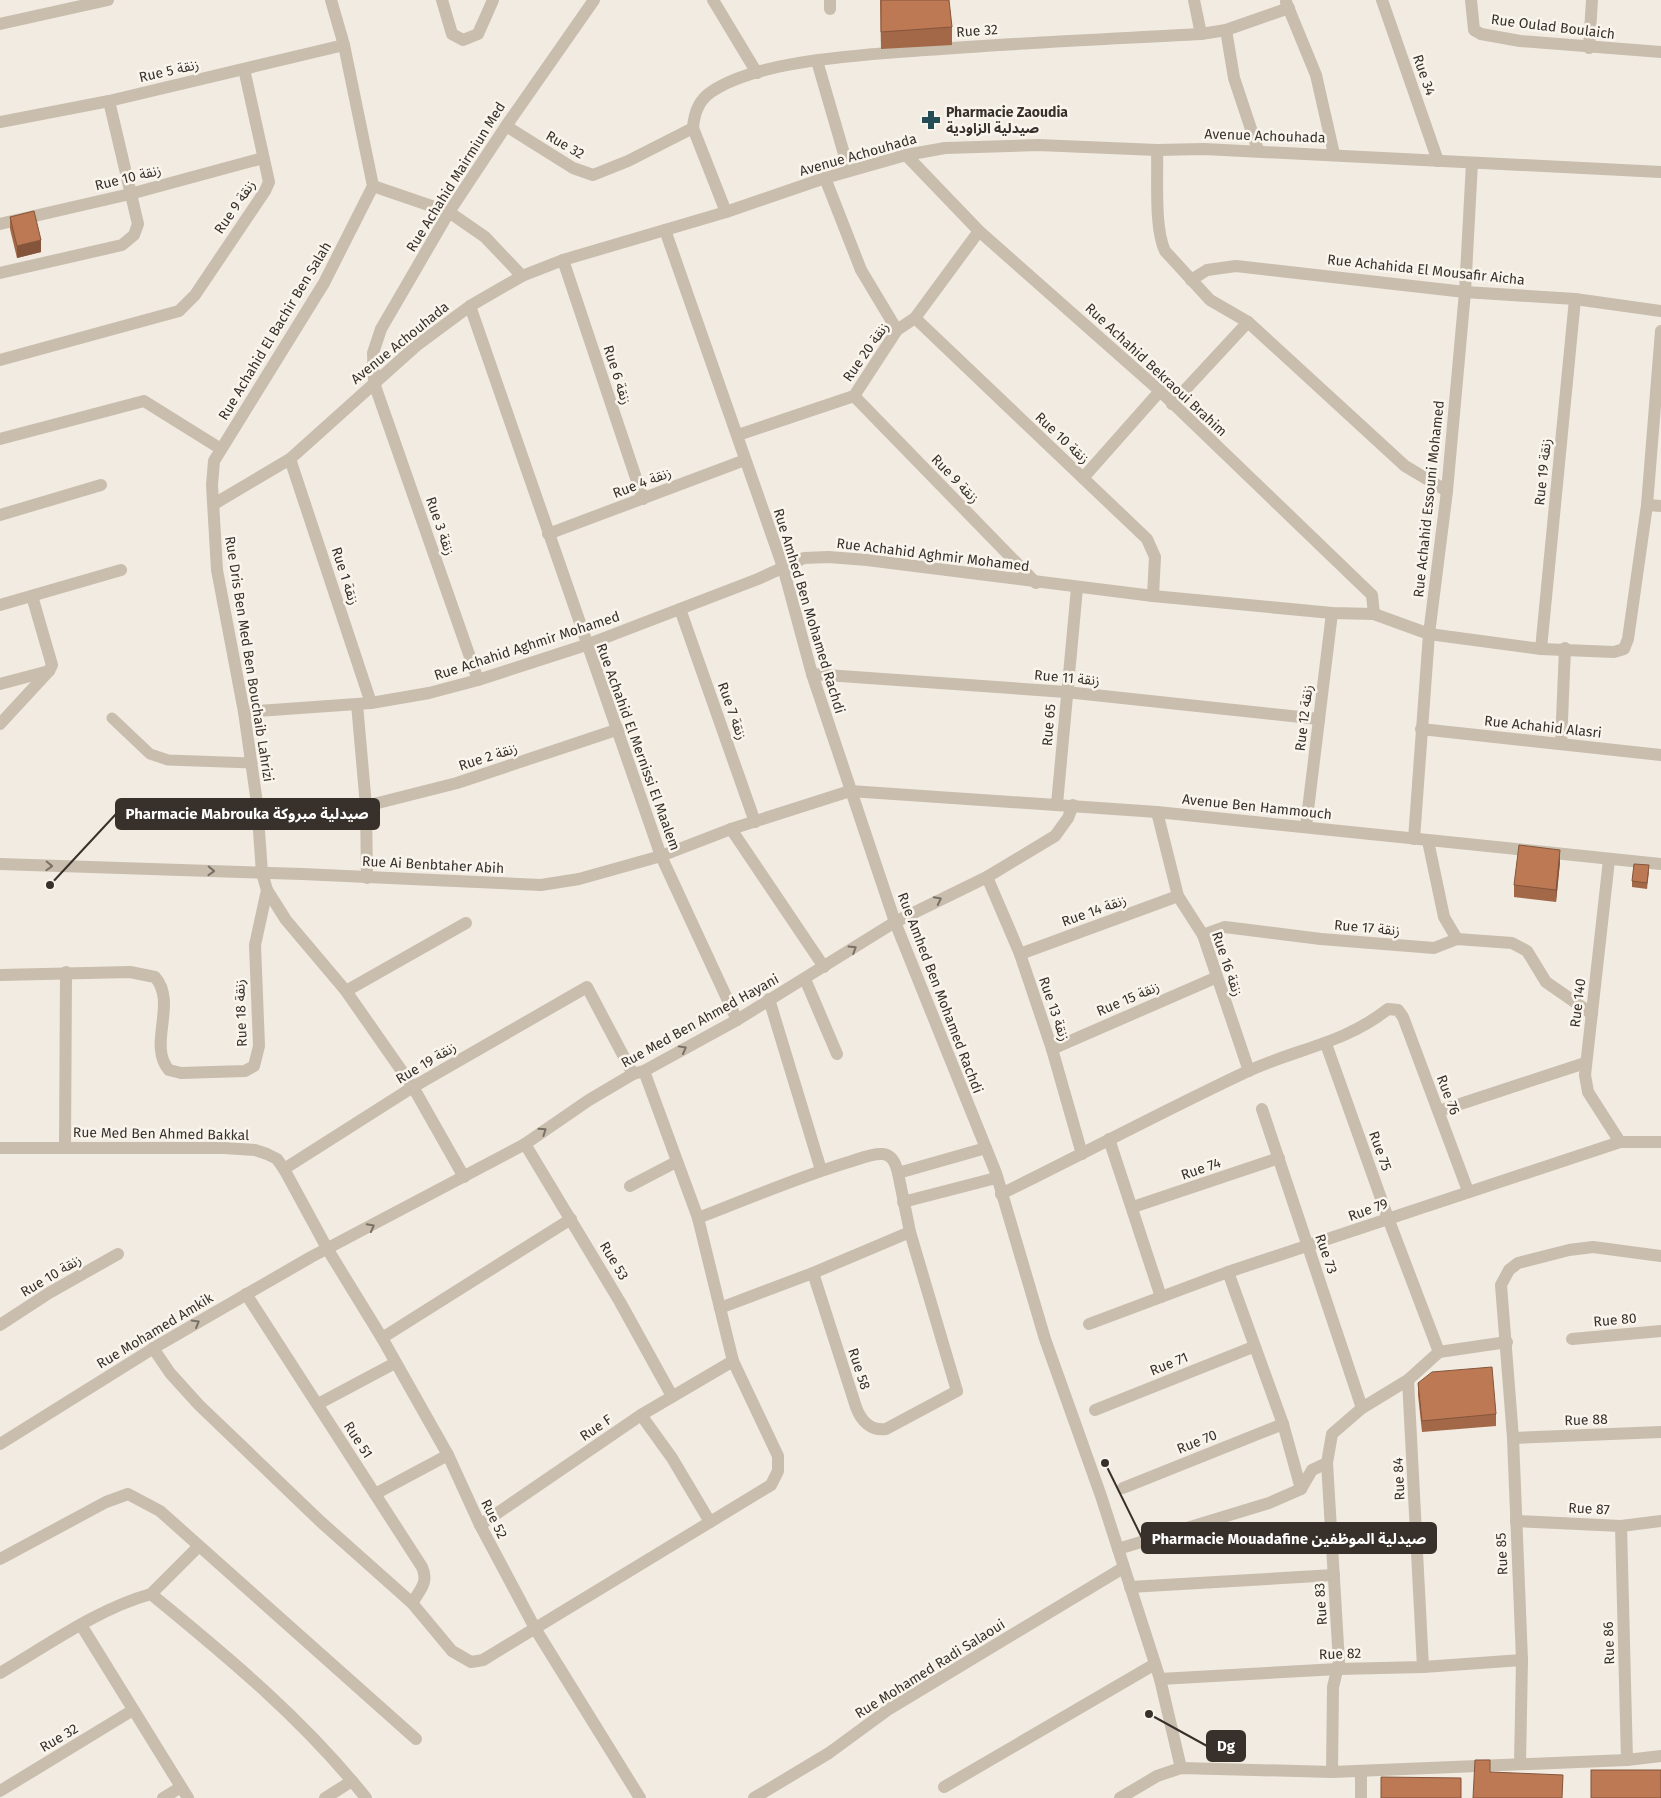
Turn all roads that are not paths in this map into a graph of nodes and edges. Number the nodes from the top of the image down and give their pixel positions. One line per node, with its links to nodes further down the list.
1 (108, 0): 11 (street)
2 (331, 0): 16 (street)
3 (442, 0): 4 (street)
4 (493, 0)
5 (594, 0): 24 (street, Rue Achahid Mairmiun Med)
6 (713, 0): 21 (street)
7 (1194, 0): 15 (street)
8 (1382, 0): 31 (street, Rue 34)
9 (1471, 0): 17 (street, Rue Oulad Boulaich)
10 (1592, 0): 17 (street)
11 (86, 2): 13 (street)
12 (1287, 4): 14 (street, Rue 32); 28 (street)
13 (0, 24)
14 (1226, 30): 15 (street, Rue 32); 27 (street)
15 (1201, 34): 19 (street, Rue 32)
16 (344, 45): 20 (street, Rue 5 زنقة); 36 (street)
17 (1589, 48): 18 (street, Rue Oulad Boulaich)
18 (1661, 52)
19 (817, 61): 21 (street, Rue 32); 33 (street)
20 (244, 69): 22 (street, Rue 5 زنقة); 30 (street, Rue 9 زنقة)
21 (757, 74): 25 (street, Rue 32)
22 (109, 100): 23 (street, Rue 5 زنقة); 37 (street)
23 (0, 122)
24 (506, 126): 25 (street, Rue 32); 38 (street, Rue Achahid Mairmiun Med)
25 (693, 128): 39 (street)
26 (1157, 150): 27 (street, Avenue Achouhada); 29 (street, Avenue Achouhada); 46 (street)
27 (1258, 150): 28 (street, Avenue Achouhada)
28 (1334, 154): 31 (street, Avenue Achouhada)
29 (906, 155): 33 (street, Avenue Achouhada); 42 (street, Rue Achahid Bekraoui Brahim)
30 (263, 158): 37 (street, Rue 10 زنقة); 55 (street, Rue 9 زنقة)
31 (1438, 161): 32 (street, Avenue Achouhada)
32 (1472, 162): 34 (street, Avenue Achouhada); 47 (street, Rue Achahid Essouni Mohamed)
33 (849, 171): 35 (street, Avenue Achouhada)
34 (1661, 172)
35 (825, 178): 39 (street, Avenue Achouhada); 53 (street)
36 (373, 186): 38 (street); 62 (street, Rue Achahid El Bachir Ben Salah)
37 (130, 194): 40 (street, Rue 10 زنقة); 44 (street)
38 (449, 212): 45 (street); 56 (street, Rue Achahid Mairmiun Med)
39 (726, 212): 41 (street, Avenue Achouhada)
40 (0, 224)
41 (665, 230): 43 (street, Avenue Achouhada); 60 (street, Rue Amhed Ben Mohamed Rachdi)
42 (980, 231): 51 (street, Rue 20 زنقة); 57 (street, Rue Achahid Bekraoui Brahim)
43 (563, 260): 45 (street, Avenue Achouhada); 68 (street, Rue 6 زنقة)
44 (0, 273)
45 (522, 276): 49 (street, Avenue Achouhada)
46 (1191, 280): 47 (street, Rue Achahida El Mousafir Aicha); 52 (street)
47 (1465, 292): 48 (street, Rue Achahida El Mousafir Aicha); 67 (street, Rue Achahid Essouni Mohamed)
48 (1575, 299): 50 (street, Rue Achahida El Mousafir Aicha); 87 (street, Rue 19 زنقة)
49 (470, 306): 56 (street, Avenue Achouhada); 73 (street, Rue Achahid El Mernissi El Maalem)
50 (1661, 311)
51 (916, 318): 53 (street, Rue 20 زنقة); 65 (street, Rue 10 زنقة)
52 (1248, 322): 59 (street); 67 (street)
53 (897, 330): 58 (street, Rue 20 زنقة)
54 (1661, 331): 70 (street)
55 (0, 360)
56 (374, 383): 63 (street, Avenue Achouhada); 90 (street, Rue 3 زنقة)
57 (1160, 391): 59 (street, Rue Achahid Bekraoui Brahim); 65 (street)
58 (854, 396): 60 (street, Rue 20 زنقة); 76 (street, Rue 9 زنقة)
59 (1172, 404): 83 (street, Rue Achahid Bekraoui Brahim)
60 (738, 435): 64 (street, Rue Amhed Ben Mohamed Rachdi)
61 (0, 439): 62 (street)
62 (221, 449): 69 (street, Rue Achahid El Bachir Ben Salah)
63 (290, 459): 69 (street, Avenue Achouhada); 93 (street, Rue 1 زنقة)
64 (745, 460): 68 (street, Rue 4 زنقة); 74 (street, Rue Amhed Ben Mohamed Rachdi)
65 (1083, 478): 79 (street, Rue 10 زنقة)
66 (101, 485): 72 (street)
67 (1447, 491): 84 (street, Rue Achahid Essouni Mohamed)
68 (642, 499): 73 (street, Rue 4 زنقة)
69 (214, 504): 95 (street, Rue Dris Ben Med Ben Bouchaib Lahrizi)
70 (1647, 505): 71 (street); 86 (street, Rue Achahid Aghmir Mohamed)
71 (1661, 506)
72 (0, 515)
73 (548, 534): 85 (street, Rue Achahid El Mernissi El Maalem)
74 (783, 567): 76 (street, Rue Achahid Aghmir Mohamed); 81 (street, Rue Achahid Aghmir Mohamed); 89 (street, Rue Amhed Ben Mohamed Rachdi)
75 (121, 570): 78 (street)
76 (1036, 583): 77 (street, Rue Achahid Aghmir Mohamed)
77 (1077, 588): 79 (street, Rue Achahid Aghmir Mohamed); 92 (street, Rue 65)
78 (32, 596): 80 (street); 88 (street)
79 (1153, 596): 82 (street, Rue Achahid Aghmir Mohamed)
80 (0, 605)
81 (680, 609): 85 (street, Rue Achahid Aghmir Mohamed); 109 (street, Rue 7 زنقة)
82 (1332, 613): 83 (street, Rue Achahid Aghmir Mohamed); 97 (street, Rue 12 زنقة)
83 (1374, 614): 84 (street, Rue Achahid Aghmir Mohamed)
84 (1429, 634): 87 (street, Rue Achahid Aghmir Mohamed); 100 (street, Rue Achahid Essouni Mohamed)
85 (586, 645): 90 (street, Rue Achahid Aghmir Mohamed); 99 (street, Rue Achahid El Mernissi El Maalem)
86 (1565, 648): 87 (street, Rue Achahid Aghmir Mohamed); 101 (street)
87 (1541, 649)
88 (49, 671): 91 (street); 98 (street)
89 (812, 674): 92 (street, Rue 11 زنقة); 104 (street, Rue Amhed Ben Mohamed Rachdi)
90 (478, 680): 93 (street, Rue Achahid Aghmir Mohamed)
91 (0, 684)
92 (1066, 692): 97 (street, Rue 11 زنقة); 105 (street, Rue 65)
93 (371, 703): 94 (street, Rue Achahid Aghmir Mohamed)
94 (356, 704): 95 (street, Rue Achahid Aghmir Mohamed); 107 (street)
95 (244, 712): 103 (street, Rue Dris Ben Med Ben Bouchaib Lahrizi)
96 (112, 718): 103 (lane)
97 (1319, 719): 110 (street, Rue 12 زنقة)
98 (0, 724)
99 (619, 729): 107 (street, Rue 2 زنقة); 114 (street, Rue Achahid El Mernissi El Maalem)
100 (1421, 729): 101 (street, Rue Achahid Alasri); 112 (street, Rue Achahid Essouni Mohamed)
101 (1561, 744): 102 (street, Rue Achahid Alasri)
102 (1661, 755)
103 (252, 763): 118 (street, Rue Dris Ben Med Ben Bouchaib Lahrizi)
104 (850, 791): 105 (street, Avenue Ben Hammouch); 109 (street, Rue Ai Benbtaher Abih); 123 (street, Rue Amhed Ben Mohamed Rachdi)
105 (1057, 804): 106 (street, Avenue Ben Hammouch)
106 (1073, 805): 108 (street, Avenue Ben Hammouch); 119 (street, Rue Med Ben Ahmed Hayani)
107 (366, 806): 120 (street)
108 (1157, 812): 110 (street, Avenue Ben Hammouch); 122 (street, Rue 16 زنقة)
109 (755, 822): 111 (street, Rue Ai Benbtaher Abih)
110 (1306, 826): 112 (street, Avenue Ben Hammouch)
111 (731, 829): 114 (street, Rue Ai Benbtaher Abih); 128 (street)
112 (1414, 839): 113 (street, Avenue Ben Hammouch)
113 (1428, 841): 115 (street, Avenue Ben Hammouch); 126 (street)
114 (660, 856): 120 (street, Rue Ai Benbtaher Abih); 136 (street, Rue Achahid El Mernissi El Maalem)
115 (1609, 860): 117 (street, Avenue Ben Hammouch); 135 (street, Rue 140)
116 (0, 864): 118 (street, Rue Ai Benbtaher Abih, one-way to 118)
117 (1661, 864)
118 (262, 872): 120 (street, Rue Ai Benbtaher Abih); 121 (street, Rue Dris Ben Med Ben Bouchaib Lahrizi)
119 (987, 876): 123 (street, Rue Med Ben Ahmed Hayani, one-way to 119); 127 (street, Rue 13 زنقة)
120 (367, 878)
121 (267, 890): 129 (street, Rue 18 زنقة); 133 (street, Rue Dris Ben Med Ben Bouchaib Lahrizi)
122 (1178, 896): 125 (street, Rue 16 زنقة); 127 (street, Rue 14 زنقة)
123 (895, 922): 128 (street, Rue Med Ben Ahmed Hayani, one-way to 123); 152 (street, Rue Amhed Ben Mohamed Rachdi)
124 (466, 923): 133 (street)
125 (1203, 935): 126 (street, Rue 17 زنقة); 131 (street, Rue 16 زنقة)
126 (1457, 939): 135 (street, Rue 17 زنقة)
127 (1020, 954): 138 (street, Rue 13 زنقة)
128 (824, 967): 132 (street, Rue Med Ben Ahmed Hayani)
129 (66, 972): 130 (street, Rue 18 زنقة); 151 (street)
130 (0, 974)
131 (1216, 978): 138 (street, Rue 15 زنقة); 141 (street, Rue 16 زنقة)
132 (805, 979): 134 (street, Rue Med Ben Ahmed Hayani); 139 (street)
133 (346, 991): 143 (street, Rue Dris Ben Med Ben Bouchaib Lahrizi)
134 (770, 999): 136 (street, Rue Med Ben Ahmed Hayani); 157 (street)
135 (1592, 1014): 140 (street, Rue 140)
136 (737, 1020): 142 (street, Rue Med Ben Ahmed Hayani, one-way to 136)
137 (1326, 1044): 141 (street); 145 (street, Rue 76); 168 (street, Rue 75)
138 (1052, 1048): 153 (street, Rue 13 زنقة)
139 (837, 1054)
140 (1585, 1063): 145 (street); 147 (street, Rue 140)
141 (1249, 1071): 146 (street)
142 (638, 1073): 143 (street, Rue 19 زنقة); 149 (street, Rue Med Ben Ahmed Hayani, one-way to 142); 155 (street)
143 (413, 1087): 156 (street, Rue 19 زنقة); 159 (street, Rue Dris Ben Med Ben Bouchaib Lahrizi)
144 (1262, 1110): 154 (street, Rue 73)
145 (1438, 1111): 162 (street, Rue 76)
146 (1109, 1139): 153 (street); 165 (street)
147 (1620, 1142): 148 (street, Rue 79); 162 (street, Rue 79)
148 (1661, 1142)
149 (525, 1144): 159 (street, Rue Med Ben Ahmed Hayani); 166 (street, Rue 53)
150 (0, 1148): 151 (street, Rue Med Ben Ahmed Bakkal)
151 (65, 1148): 156 (street, Rue Med Ben Ahmed Bakkal)
152 (986, 1148): 158 (street); 160 (street, Rue Amhed Ben Mohamed Rachdi)
153 (1082, 1154): 163 (street)
154 (1279, 1158): 165 (street, Rue 74); 170 (street, Rue 73)
155 (676, 1162): 161 (street); 167 (street)
156 (284, 1169): 171 (street, Rue Med Ben Ahmed Bakkal)
157 (821, 1170): 158 (street); 167 (street)
158 (898, 1173): 164 (street)
159 (464, 1176): 171 (street, Rue Med Ben Ahmed Hayani, one-way to 159)
160 (996, 1178): 163 (street, Rue Amhed Ben Mohamed Rachdi); 164 (street)
161 (630, 1186)
162 (1468, 1191): 168 (street, Rue 79)
163 (1001, 1194): 211 (street, Rue Amhed Ben Mohamed Rachdi)
164 (903, 1202): 169 (street)
165 (1132, 1207): 177 (street)
166 (571, 1218): 182 (street); 191 (street, Rue 53)
167 (698, 1218): 178 (street)
168 (1388, 1218): 170 (street, Rue 79); 187 (street, Rue 75)
169 (910, 1232): 175 (street); 175 (street, Rue 58)
170 (1308, 1247): 174 (street, Rue 79); 193 (street, Rue 73)
171 (328, 1250): 176 (street, Rue Mohamed Amkik); 182 (street, Rue 52)
172 (118, 1254): 180 (street, Rue 10 زنقة)
173 (1661, 1256): 184 (street, Rue 85)
174 (1228, 1272): 177 (street, Rue 79); 185 (street)
175 (812, 1273): 178 (street)
176 (246, 1294): 186 (street, Rue Mohamed Amkik, one-way to 176); 192 (street, Rue 51)
177 (1161, 1297): 179 (street, Rue 79)
178 (720, 1308): 188 (street)
179 (1089, 1324)
180 (0, 1325)
181 (1661, 1331): 183 (street, Rue 80)
182 (382, 1338): 189 (street, Rue 52)
183 (1572, 1339)
184 (1507, 1342): 187 (street); 198 (street, Rue 85)
185 (1254, 1347): 194 (street, Rue 71); 196 (street)
186 (153, 1348): 199 (street, Rue Mohamed Amkik); 217 (street)
187 (1439, 1352): 190 (street)
188 (733, 1360): 191 (street, Rue F); 206 (street)
189 (395, 1363): 192 (street); 200 (street, Rue 52)
190 (1408, 1380): 193 (street, Rue 83); 222 (street, Rue 84)
191 (672, 1396): 195 (street, Rue F)
192 (318, 1404): 204 (street, Rue 51)
193 (1362, 1408): 201 (street, Rue 83)
194 (1095, 1410)
195 (641, 1415): 206 (street); 208 (street, Rue F)
196 (1283, 1424): 202 (street, Rue 70); 203 (street)
197 (1661, 1432): 198 (street, Rue 88)
198 (1513, 1438): 205 (street, Rue 85)
199 (0, 1444)
200 (448, 1455): 204 (street); 208 (street, Rue 52)
201 (1327, 1463): 203 (street); 214 (street, Rue 83)
202 (1122, 1488)
203 (1301, 1489): 211 (street)
204 (375, 1494): 217 (street, Rue 51)
205 (1516, 1521): 209 (street, Rue 87); 220 (street, Rue 85)
206 (710, 1522): 219 (street)
207 (1661, 1522): 209 (street, Rue 87)
208 (480, 1526): 219 (street, Rue 52)
209 (1621, 1526): 229 (street, Rue 86)
210 (198, 1547): 212 (street); 216 (street); 227 (street)
211 (1118, 1548): 213 (street, Rue Amhed Ben Mohamed Rachdi)
212 (0, 1559)
213 (1123, 1568): 215 (street, Rue Amhed Ben Mohamed Rachdi); 243 (street, Rue Mohamed Radi Salaoui)
214 (1334, 1575): 215 (street); 223 (street, Rue 83)
215 (1130, 1587): 221 (street, Rue Amhed Ben Mohamed Rachdi)
216 (151, 1594): 218 (street); 234 (street)
217 (412, 1603): 219 (street)
218 (81, 1624): 224 (street); 226 (street)
219 (536, 1630): 242 (street, Rue 52)
220 (1522, 1660): 222 (street, Rue 82); 230 (street, Rue 85)
221 (1155, 1664): 225 (street, Rue Amhed Ben Mohamed Rachdi); 236 (street)
222 (1423, 1668): 223 (street, Rue 82)
223 (1338, 1669): 225 (street, Rue 82); 233 (street, Rue 83)
224 (0, 1673)
225 (1160, 1680): 231 (street, Rue Amhed Ben Mohamed Rachdi)
226 (134, 1710): 235 (street); 237 (street, Rue 32)
227 (416, 1739)
228 (1661, 1756): 229 (street)
229 (1627, 1760): 230 (street)
230 (1520, 1764): 232 (street)
231 (1181, 1768): 233 (street); 244 (street)
232 (1361, 1771): 233 (street); 245 (street)
233 (1332, 1772)
234 (352, 1781): 240 (street); 241 (street)
235 (181, 1787): 238 (street); 239 (street)
236 (944, 1787)
237 (0, 1791)
238 (163, 1798)
239 (188, 1798)
240 (325, 1798)
241 (366, 1798)
242 (640, 1798)
243 (754, 1798)
244 (1120, 1798)
245 (1361, 1798)

